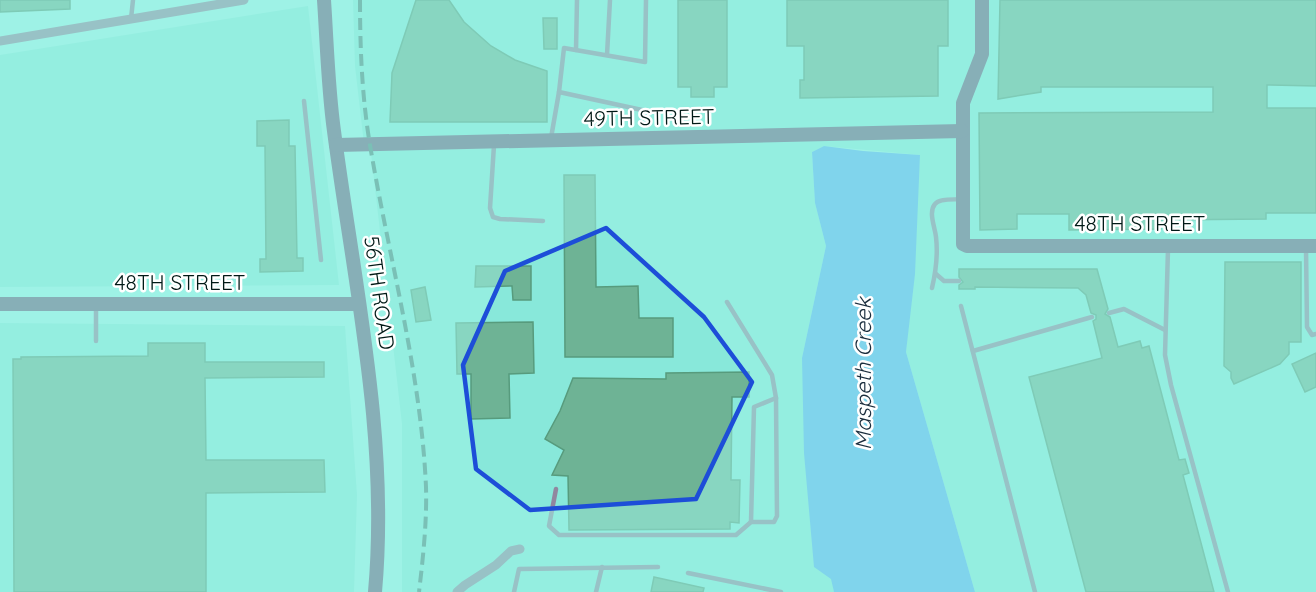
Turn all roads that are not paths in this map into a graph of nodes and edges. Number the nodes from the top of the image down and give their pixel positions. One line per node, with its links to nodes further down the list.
1 (134, 0): 8 (lane)
2 (244, 0): 8 (street)
3 (324, 0): 18 (main road, 56TH ROAD)
4 (577, 0): 10 (lane)
5 (610, 0): 11 (lane)
6 (646, 0): 11 (lane)
7 (982, 0): 15 (main road)
8 (131, 19): 9 (street)
9 (0, 40)
10 (576, 50): 11 (lane); 12 (lane)
11 (607, 56)
12 (559, 92): 14 (lane); 16 (lane)
13 (304, 101): 23 (lane)
14 (642, 110)
15 (962, 131): 16 (main road, 49TH STREET); 19 (main road)
16 (551, 141): 17 (main road, 49TH STREET)
17 (494, 142): 18 (main road, 49TH STREET); 20 (lane)
18 (336, 145): 30 (main road, 56TH ROAD)
19 (962, 199): 22 (main road, 48TH STREET); 24 (lane)
20 (543, 221)
21 (1311, 245): 22 (main road, 48TH STREET); 35 (lane)
22 (1169, 246): 34 (lane)
23 (321, 260)
24 (936, 274): 25 (lane); 26 (lane)
25 (959, 280)
26 (932, 288)
27 (727, 302): 38 (lane)
28 (0, 304): 29 (main road, 48TH STREET)
29 (96, 304): 30 (main road, 48TH STREET); 36 (lane)
30 (359, 304): 45 (main road, 56TH ROAD)
31 (961, 306): 37 (lane)
32 (1109, 313): 34 (lane)
33 (1092, 317): 37 (lane)
34 (1165, 330): 51 (lane)
35 (1316, 334)
36 (96, 341)
37 (973, 351): 50 (lane)
38 (776, 398): 40 (lane); 40 (lane)
39 (556, 489): 40 (lane)
40 (751, 522)
41 (520, 549): 46 (street)
42 (602, 567): 43 (lane); 47 (lane); 48 (lane)
43 (658, 567)
44 (688, 573): 49 (lane)
45 (375, 592)
46 (457, 592)
47 (514, 592)
48 (597, 592)
49 (782, 592)
50 (1035, 592)
51 (1228, 592)

